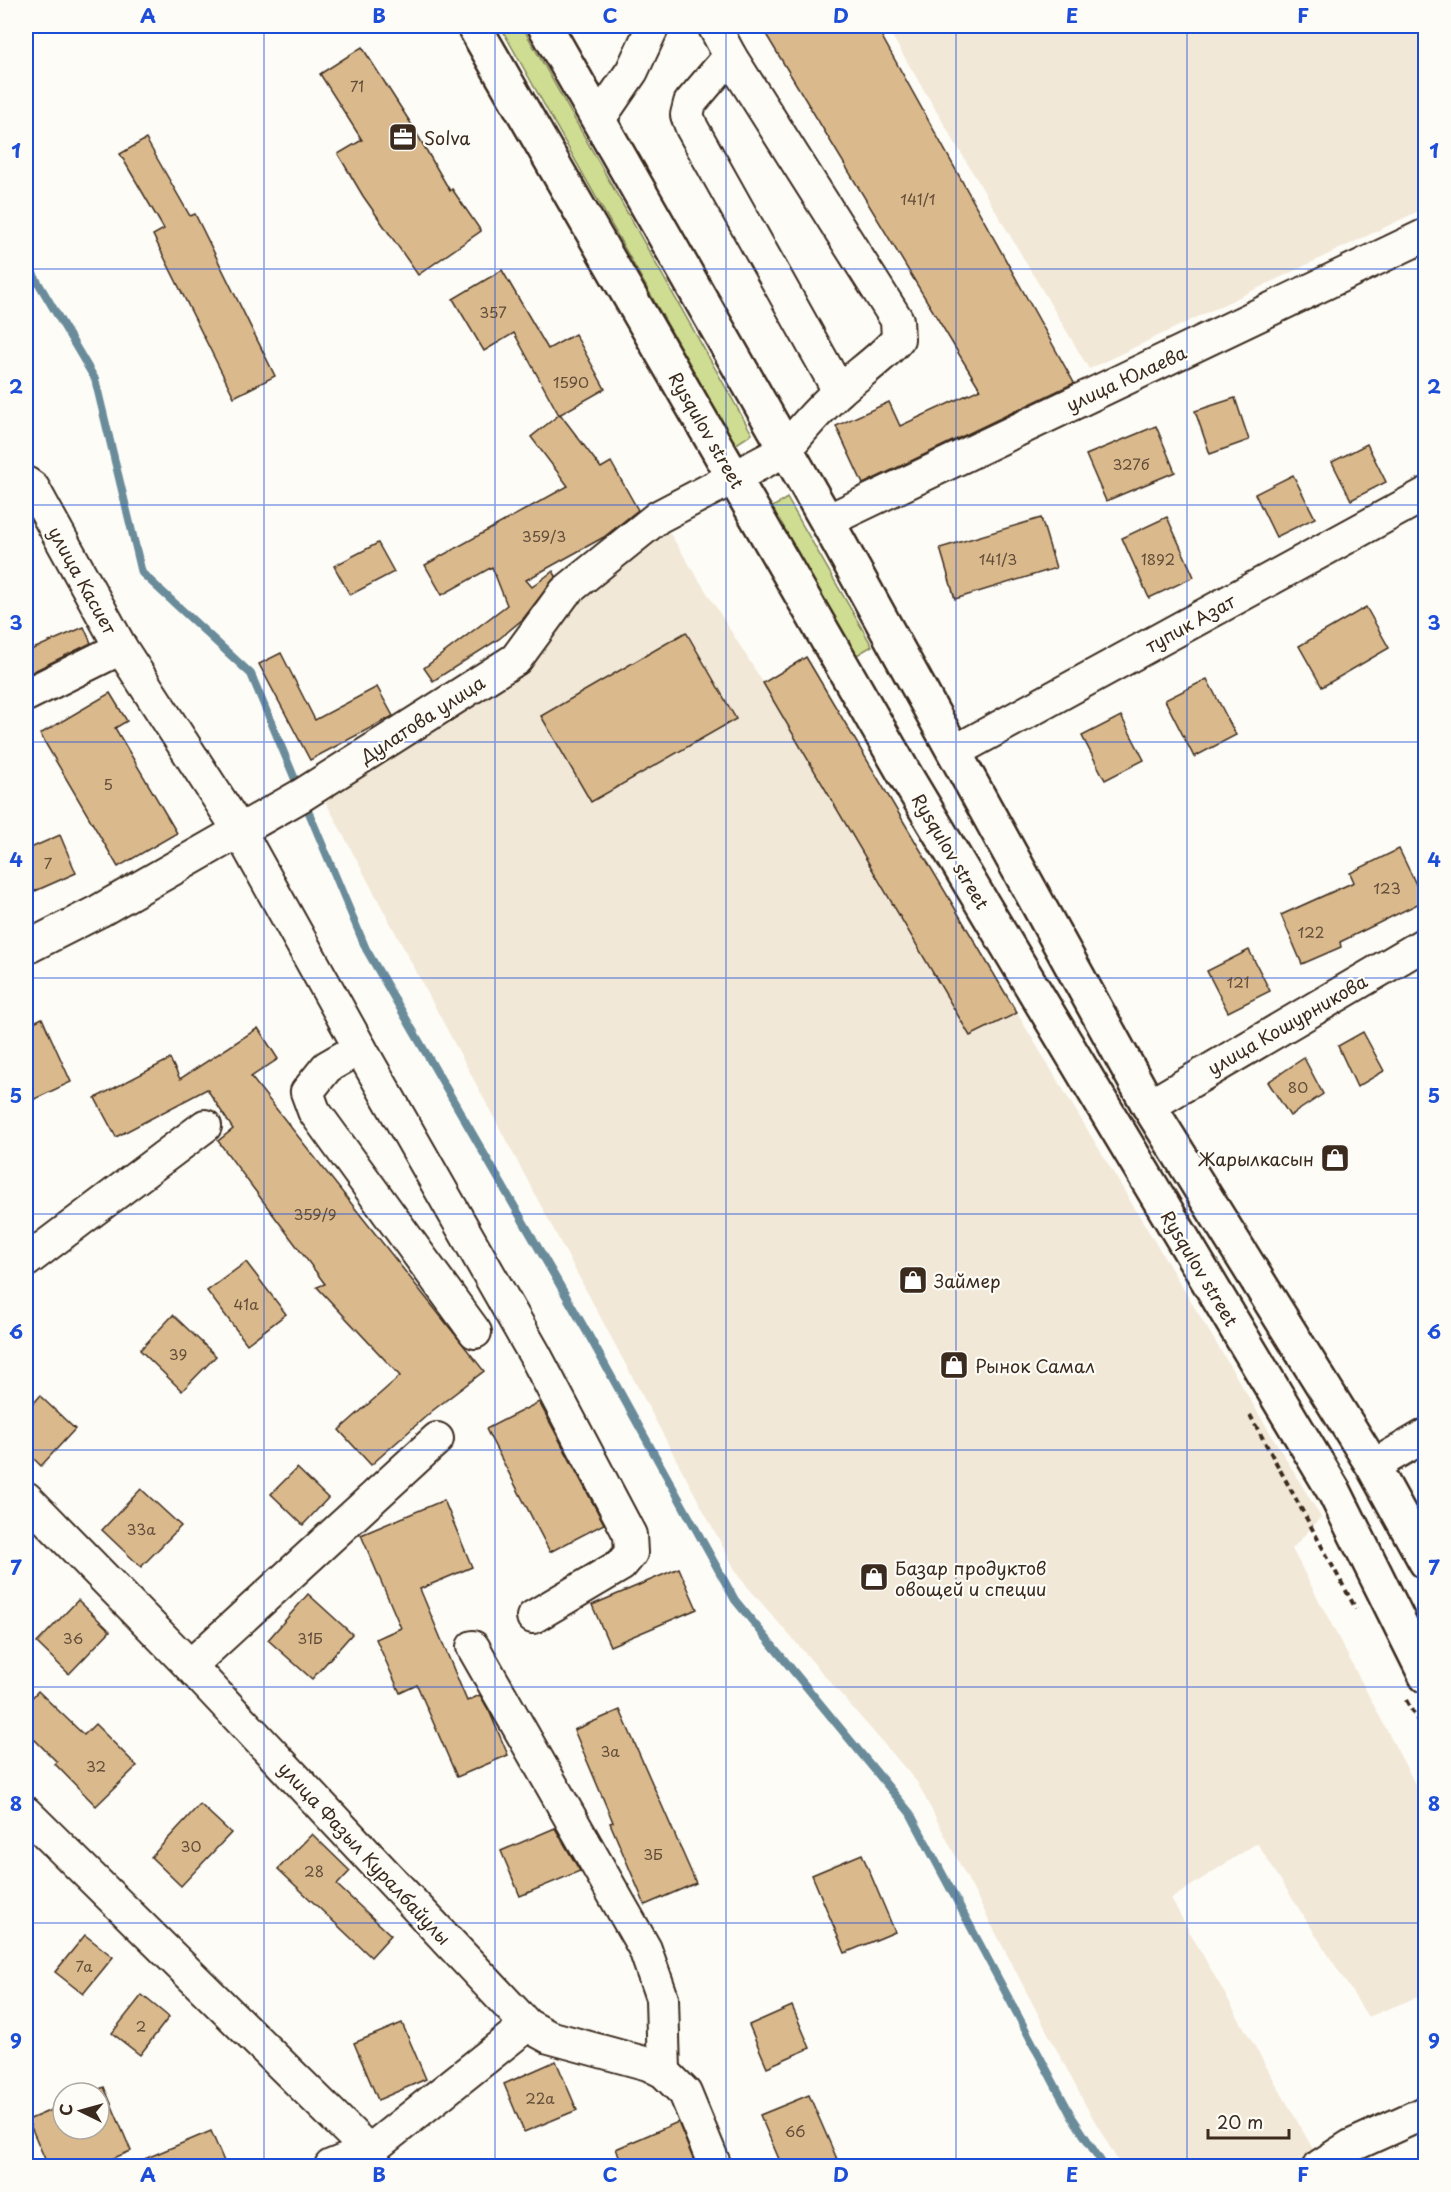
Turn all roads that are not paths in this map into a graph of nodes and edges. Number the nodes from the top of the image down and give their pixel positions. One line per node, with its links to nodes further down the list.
1 (474, 26): 10 (main road, Rysqulov street)
2 (545, 26): 6 (main road)
3 (653, 26): 6 (street)
4 (714, 26): 5 (street)
5 (730, 56): 8 (street); 8 (street)
6 (599, 118): 9 (main road)
7 (1425, 235): 13 (street, улица Юлаева)
8 (839, 391): 9 (street)
9 (786, 450): 10 (street, Дулатова улица); 13 (main road)
10 (734, 477): 17 (street, Дулатова улица); 33 (main road, Rysqulov street)
11 (26, 483): 14 (street, улица Касиет)
12 (1425, 494): 16 (street, тупик Азат)
13 (827, 521): 16 (main road)
14 (121, 648): 15 (street); 17 (street, улица Касиет)
15 (26, 695)
16 (954, 752): 21 (main road)
17 (239, 830): 19 (street, Дулатова улица); 20 (street, улица Касиет)
18 (1425, 943): 21 (street, улица Кошурникова)
19 (26, 948)
20 (360, 1048): 24 (street); 30 (street, улица Касиет)
21 (1149, 1106): 27 (main road)
22 (205, 1126): 23 (street)
23 (26, 1261)
24 (475, 1332)
25 (1425, 1435): 27 (street)
26 (437, 1439): 32 (street)
27 (1373, 1466): 29 (main road)
28 (26, 1498): 32 (street, улица Фазыл Куралбайулы)
29 (1425, 1562)
30 (533, 1617)
31 (472, 1647): 36 (street)
32 (190, 1666): 35 (street, улица Фазыл Куралбайулы)
33 (1425, 1676)
34 (26, 1813): 38 (street)
35 (527, 2025): 36 (street, улица Фазыл Куралбайулы); 38 (street)
36 (664, 2073): 40 (street, улица Фазыл Куралбайулы)
37 (1425, 2112): 41 (street)
38 (372, 2159): 39 (street)
39 (331, 2166)
40 (715, 2166)
41 (1320, 2166)

